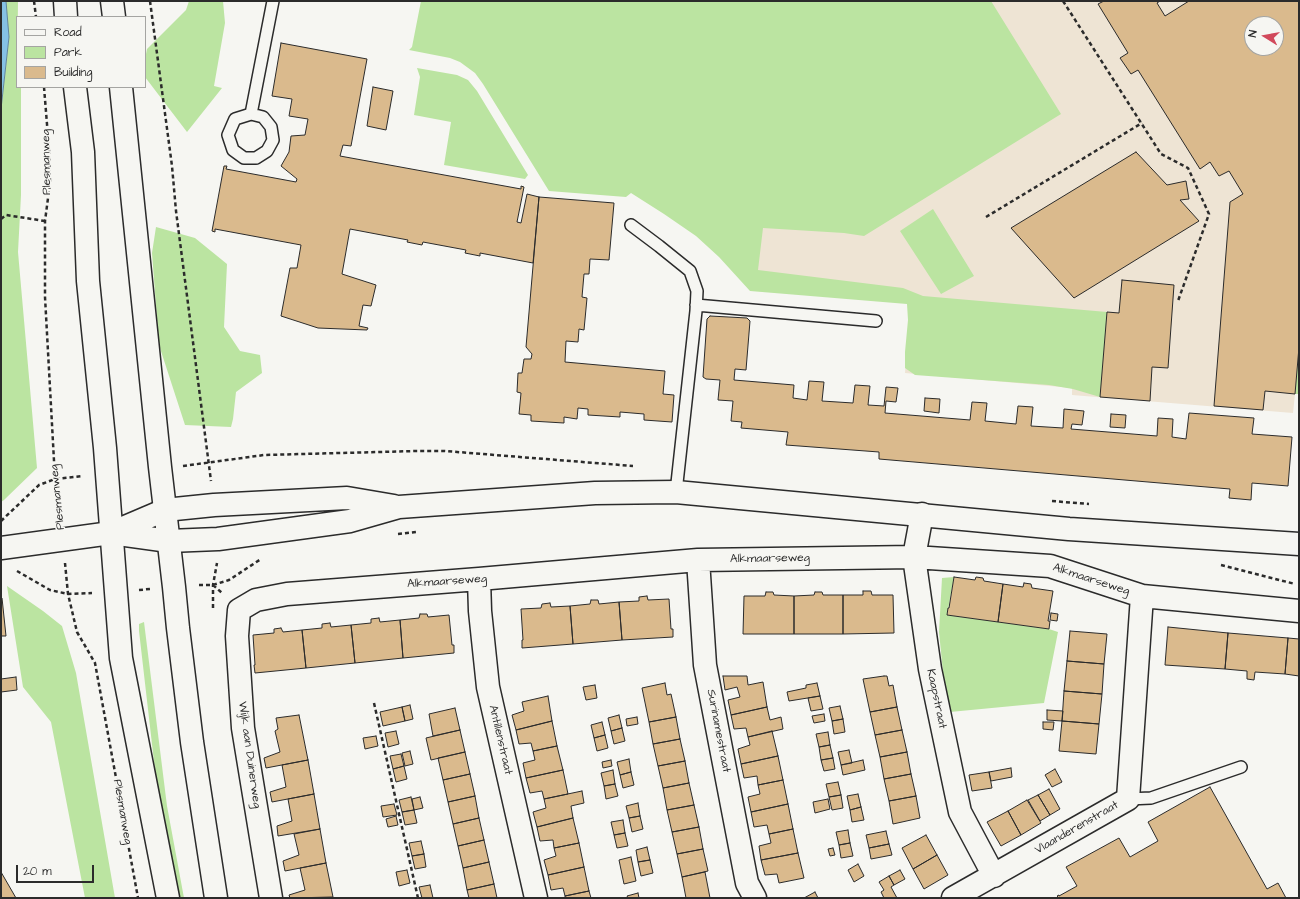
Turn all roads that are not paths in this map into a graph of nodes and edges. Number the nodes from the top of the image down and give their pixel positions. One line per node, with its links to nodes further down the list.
1 (64, 1): 4 (street)
2 (112, 1): 5 (street)
3 (273, 1): 8 (lane)
4 (66, 16)
5 (114, 16)
6 (75, 88): 16 (street)
7 (122, 88): 14 (street)
8 (251, 114): 8 (lane)
9 (631, 225): 10 (lane)
10 (696, 305): 11 (lane); 12 (lane)
11 (876, 321)
12 (676, 492): 13 (street); 15 (street)
13 (399, 507): 14 (street); 17 (street)
14 (165, 510): 16 (street); 17 (street)
15 (922, 514): 18 (street); 20 (street, Kaapstraat)
16 (111, 533): 17 (street); 19 (street); 29 (street)
17 (169, 541): 30 (street)
18 (1299, 544)
19 (1, 548)
20 (914, 557): 21 (street, Alkmaarseweg); 23 (street, Alkmaarseweg); 28 (street, Kaapstraat)
21 (698, 560): 22 (street, Alkmaarseweg); 33 (street, Surinamestraat)
22 (479, 579): 24 (street, Alkmaarseweg); 32 (street, Antillenstraat)
23 (1142, 596): 25 (street, Alkmaarseweg); 27 (street, Vlaanderenstraat)
24 (239, 610): 31 (street, Wijk aan Duinerweg)
25 (1299, 611)
26 (1241, 768): 27 (lane)
27 (1128, 799): 28 (street, Vlaanderenstraat)
28 (994, 876): 34 (street, Vlaanderenstraat)
29 (168, 898)
30 (216, 898)
31 (271, 898)
32 (536, 898)
33 (755, 898)
34 (953, 898)

